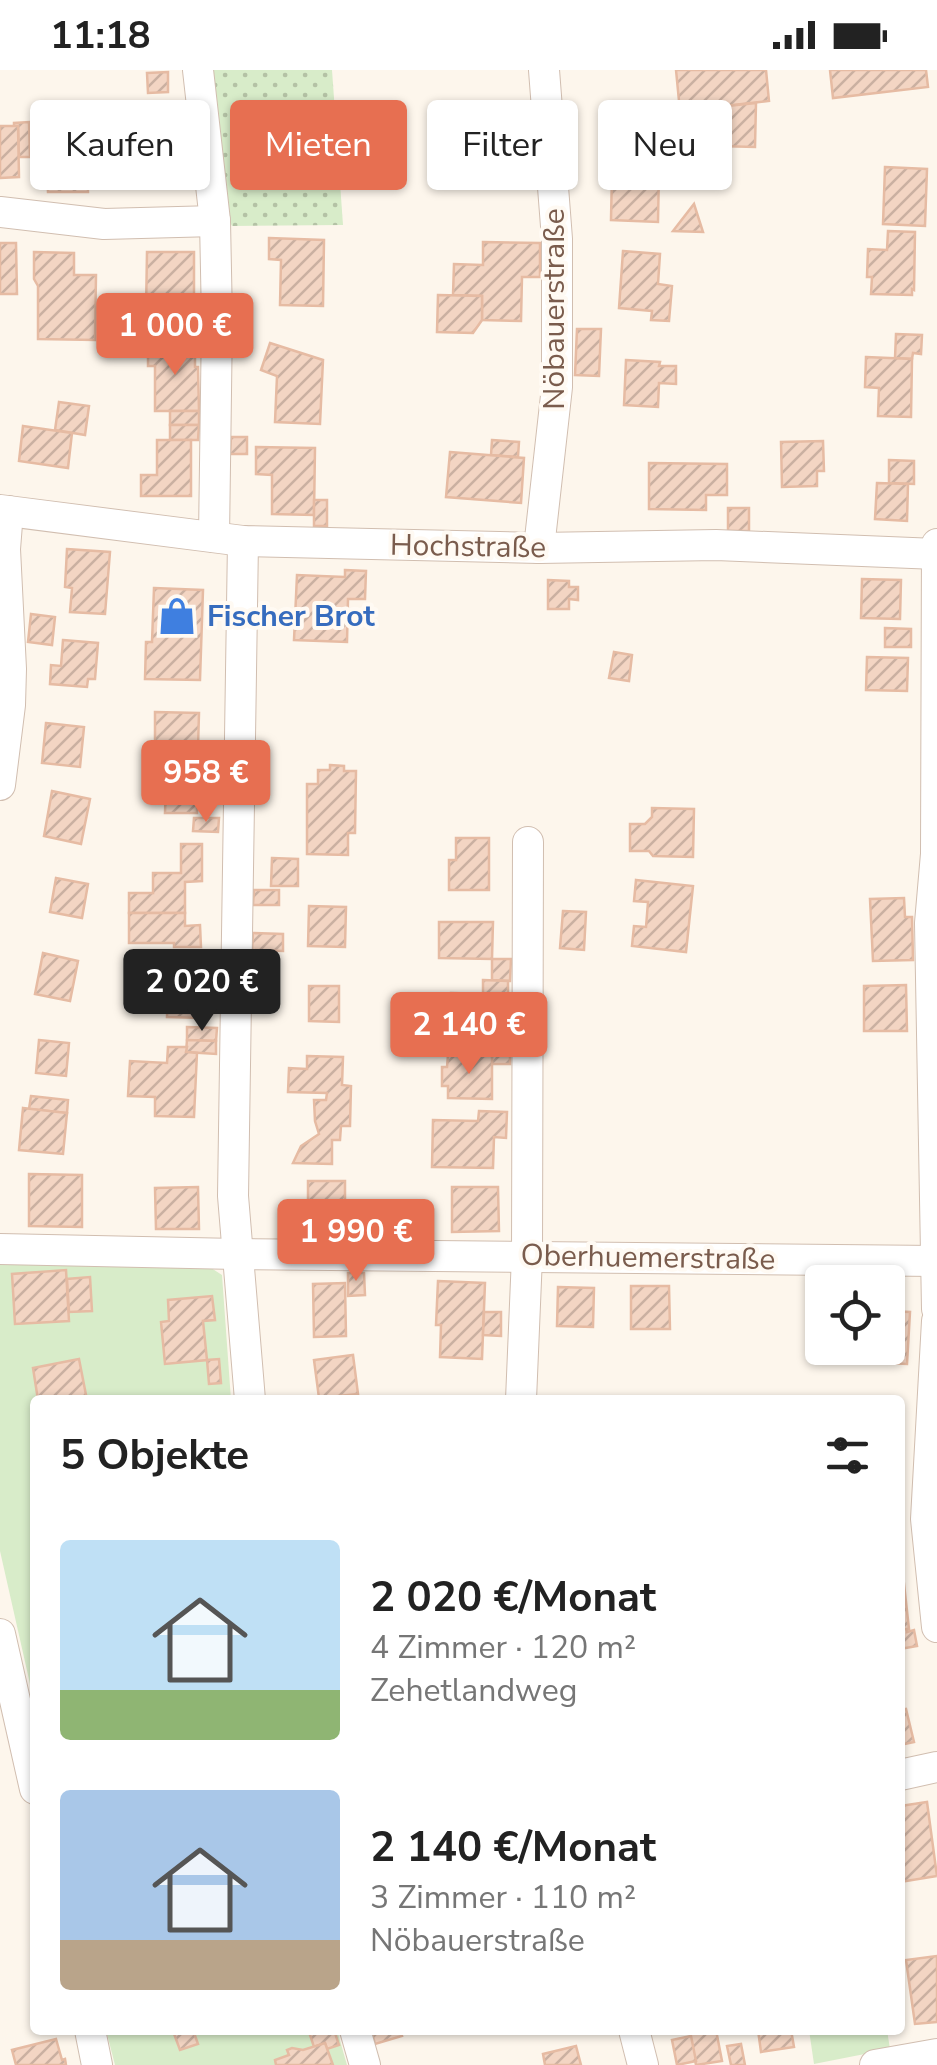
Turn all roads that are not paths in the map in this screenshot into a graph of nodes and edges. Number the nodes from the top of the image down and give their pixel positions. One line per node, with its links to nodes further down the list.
1 (198, 70): 4 (street)
2 (544, 70): 8 (street, Nöbauerstraße)
3 (0, 212): 4 (street)
4 (215, 221): 6 (street)
5 (4, 510): 6 (street, Hochstraße); 10 (street)
6 (229, 539): 8 (street, Hochstraße); 14 (street)
7 (937, 544): 9 (street)
8 (539, 548): 9 (street, Hochstraße)
9 (937, 554): 12 (street)
10 (0, 785)
11 (528, 842): 15 (street)
12 (935, 1108): 16 (street)
13 (0, 1249): 14 (street, Oberhuemerstraße)
14 (237, 1254): 15 (street, Oberhuemerstraße); 19 (street)
15 (527, 1256): 16 (street, Oberhuemerstraße); 20 (street)
16 (936, 1261): 17 (street)
17 (937, 1310)
18 (937, 1321): 21 (street)
19 (250, 1395)
20 (521, 1395)
21 (913, 1520): 22 (street)
22 (936, 1618): 23 (street)
23 (937, 1627)
24 (0, 1634): 26 (street)
25 (937, 1766): 27 (street)
26 (30, 1767)
27 (905, 1774)
28 (91, 2035): 32 (street)
29 (356, 2035): 33 (street)
30 (635, 2035): 34 (street)
31 (937, 2054): 35 (street)
32 (98, 2065)
33 (365, 2065)
34 (643, 2065)
35 (875, 2065)

